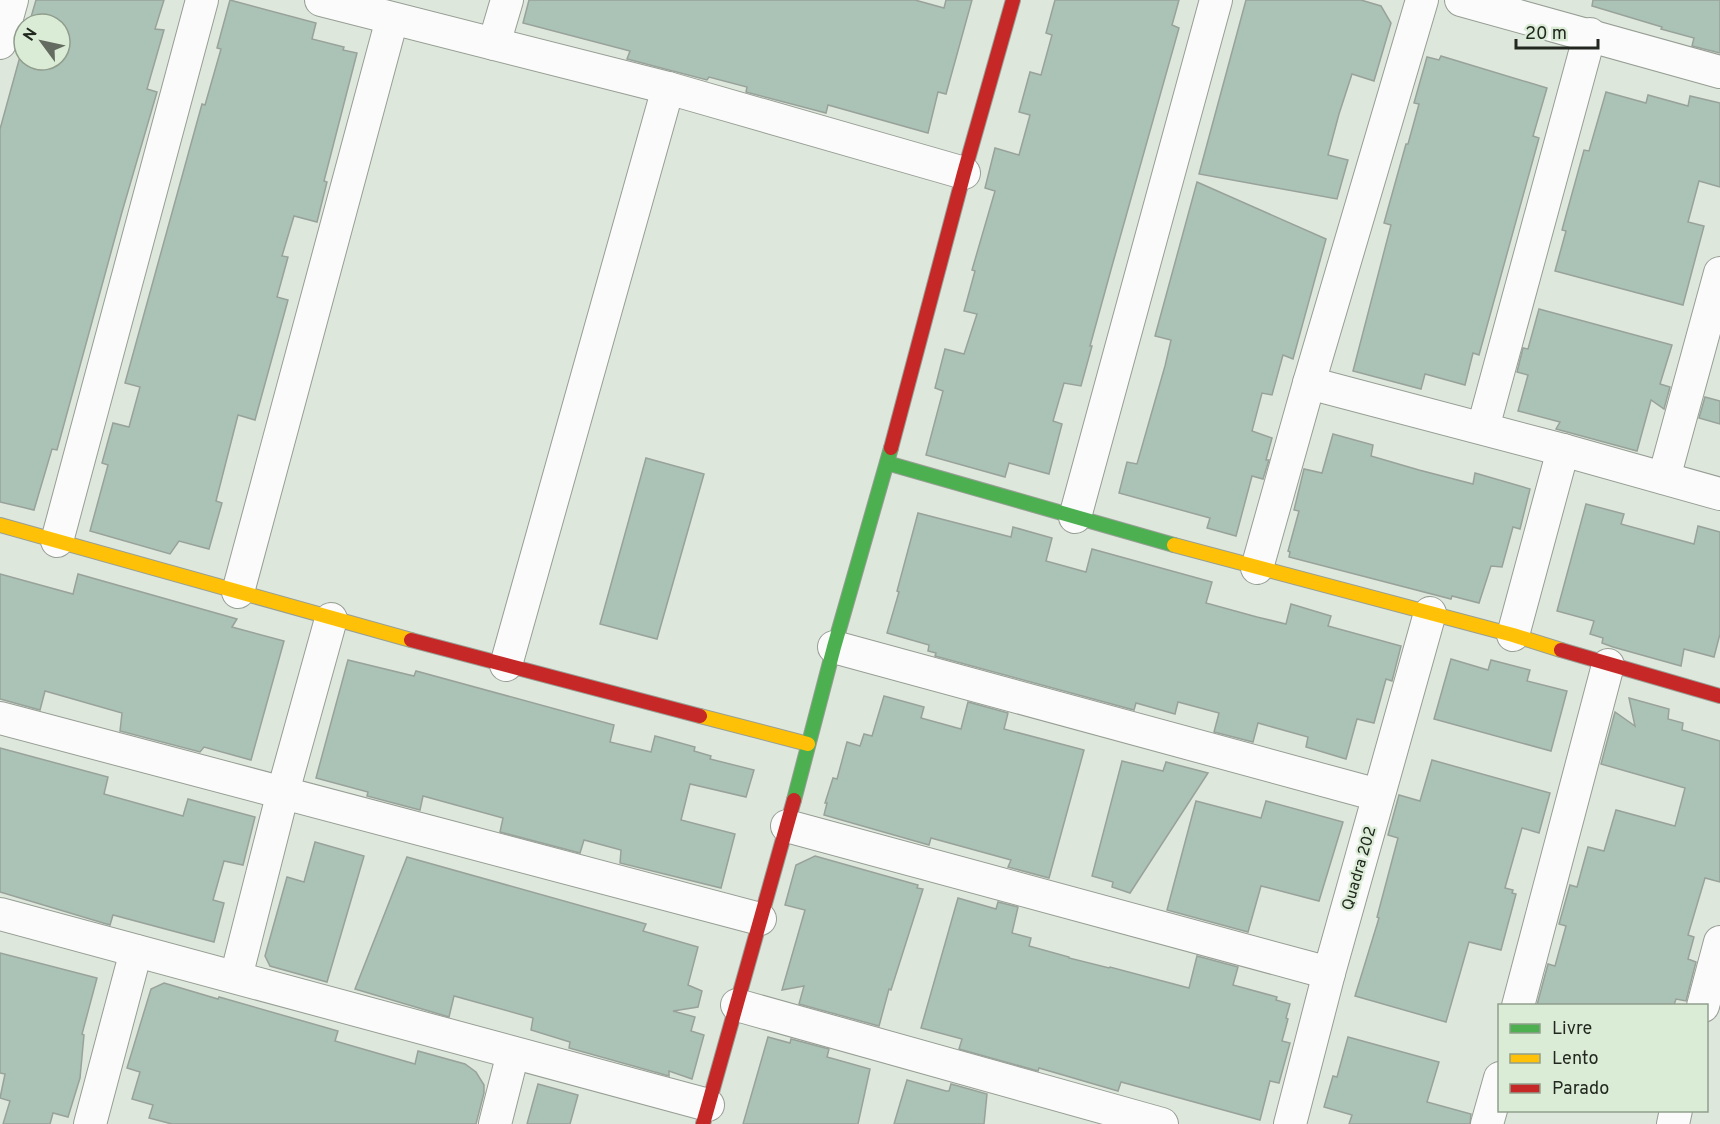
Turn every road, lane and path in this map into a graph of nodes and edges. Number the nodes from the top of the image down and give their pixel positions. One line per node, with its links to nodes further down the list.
1 (12, 0): 11 (street)
2 (202, 0): 25 (street)
3 (321, 0): 9 (street)
4 (507, 0): 12 (street)
5 (1012, 0): 15 (street)
6 (1216, 0): 23 (street)
7 (1422, 0): 17 (street)
8 (1461, 0): 10 (street)
9 (392, 19): 12 (street); 27 (street)
10 (1590, 34): 13 (street); 18 (street)
11 (0, 43)
12 (494, 44): 14 (street)
13 (1720, 72)
14 (668, 88): 15 (street); 32 (street)
15 (964, 173): 20 (street)
16 (1720, 273): 21 (street)
17 (1309, 383): 18 (street); 26 (street)
18 (1483, 428): 19 (street)
19 (1563, 450): 21 (street); 30 (street)
20 (887, 463): 23 (street); 31 (street)
21 (1664, 478): 22 (street)
22 (1720, 494)
23 (1075, 517): 26 (street)
24 (0, 525): 25 (street)
25 (57, 541): 27 (street)
26 (1257, 568): 28 (street)
27 (238, 592): 29 (street)
28 (1430, 613): 30 (street); 38 (street, Quadra 202)
29 (331, 619): 32 (street); 37 (street)
30 (1513, 635): 33 (street)
31 (834, 647): 36 (street); 38 (street)
32 (507, 665): 36 (street)
33 (1608, 665): 34 (street); 46 (street)
34 (1720, 696)
35 (0, 718): 37 (street)
36 (807, 744): 39 (street)
37 (283, 792): 41 (street); 45 (street)
38 (1378, 795): 44 (street, Quadra 202)
39 (787, 826): 41 (street); 44 (street)
40 (0, 914): 43 (street)
41 (760, 919): 48 (street)
42 (1720, 942): 47 (street)
43 (136, 951): 45 (street); 52 (street)
44 (1329, 973): 55 (street, Quadra 202)
45 (236, 977): 49 (street)
46 (1518, 1004)
47 (1704, 1004)
48 (737, 1005): 51 (street); 54 (street)
49 (513, 1053): 51 (street); 53 (street)
50 (1498, 1085): 56 (street)
51 (705, 1114)
52 (90, 1124)
53 (495, 1124)
54 (1162, 1124)
55 (1290, 1124)
56 (1487, 1124)

